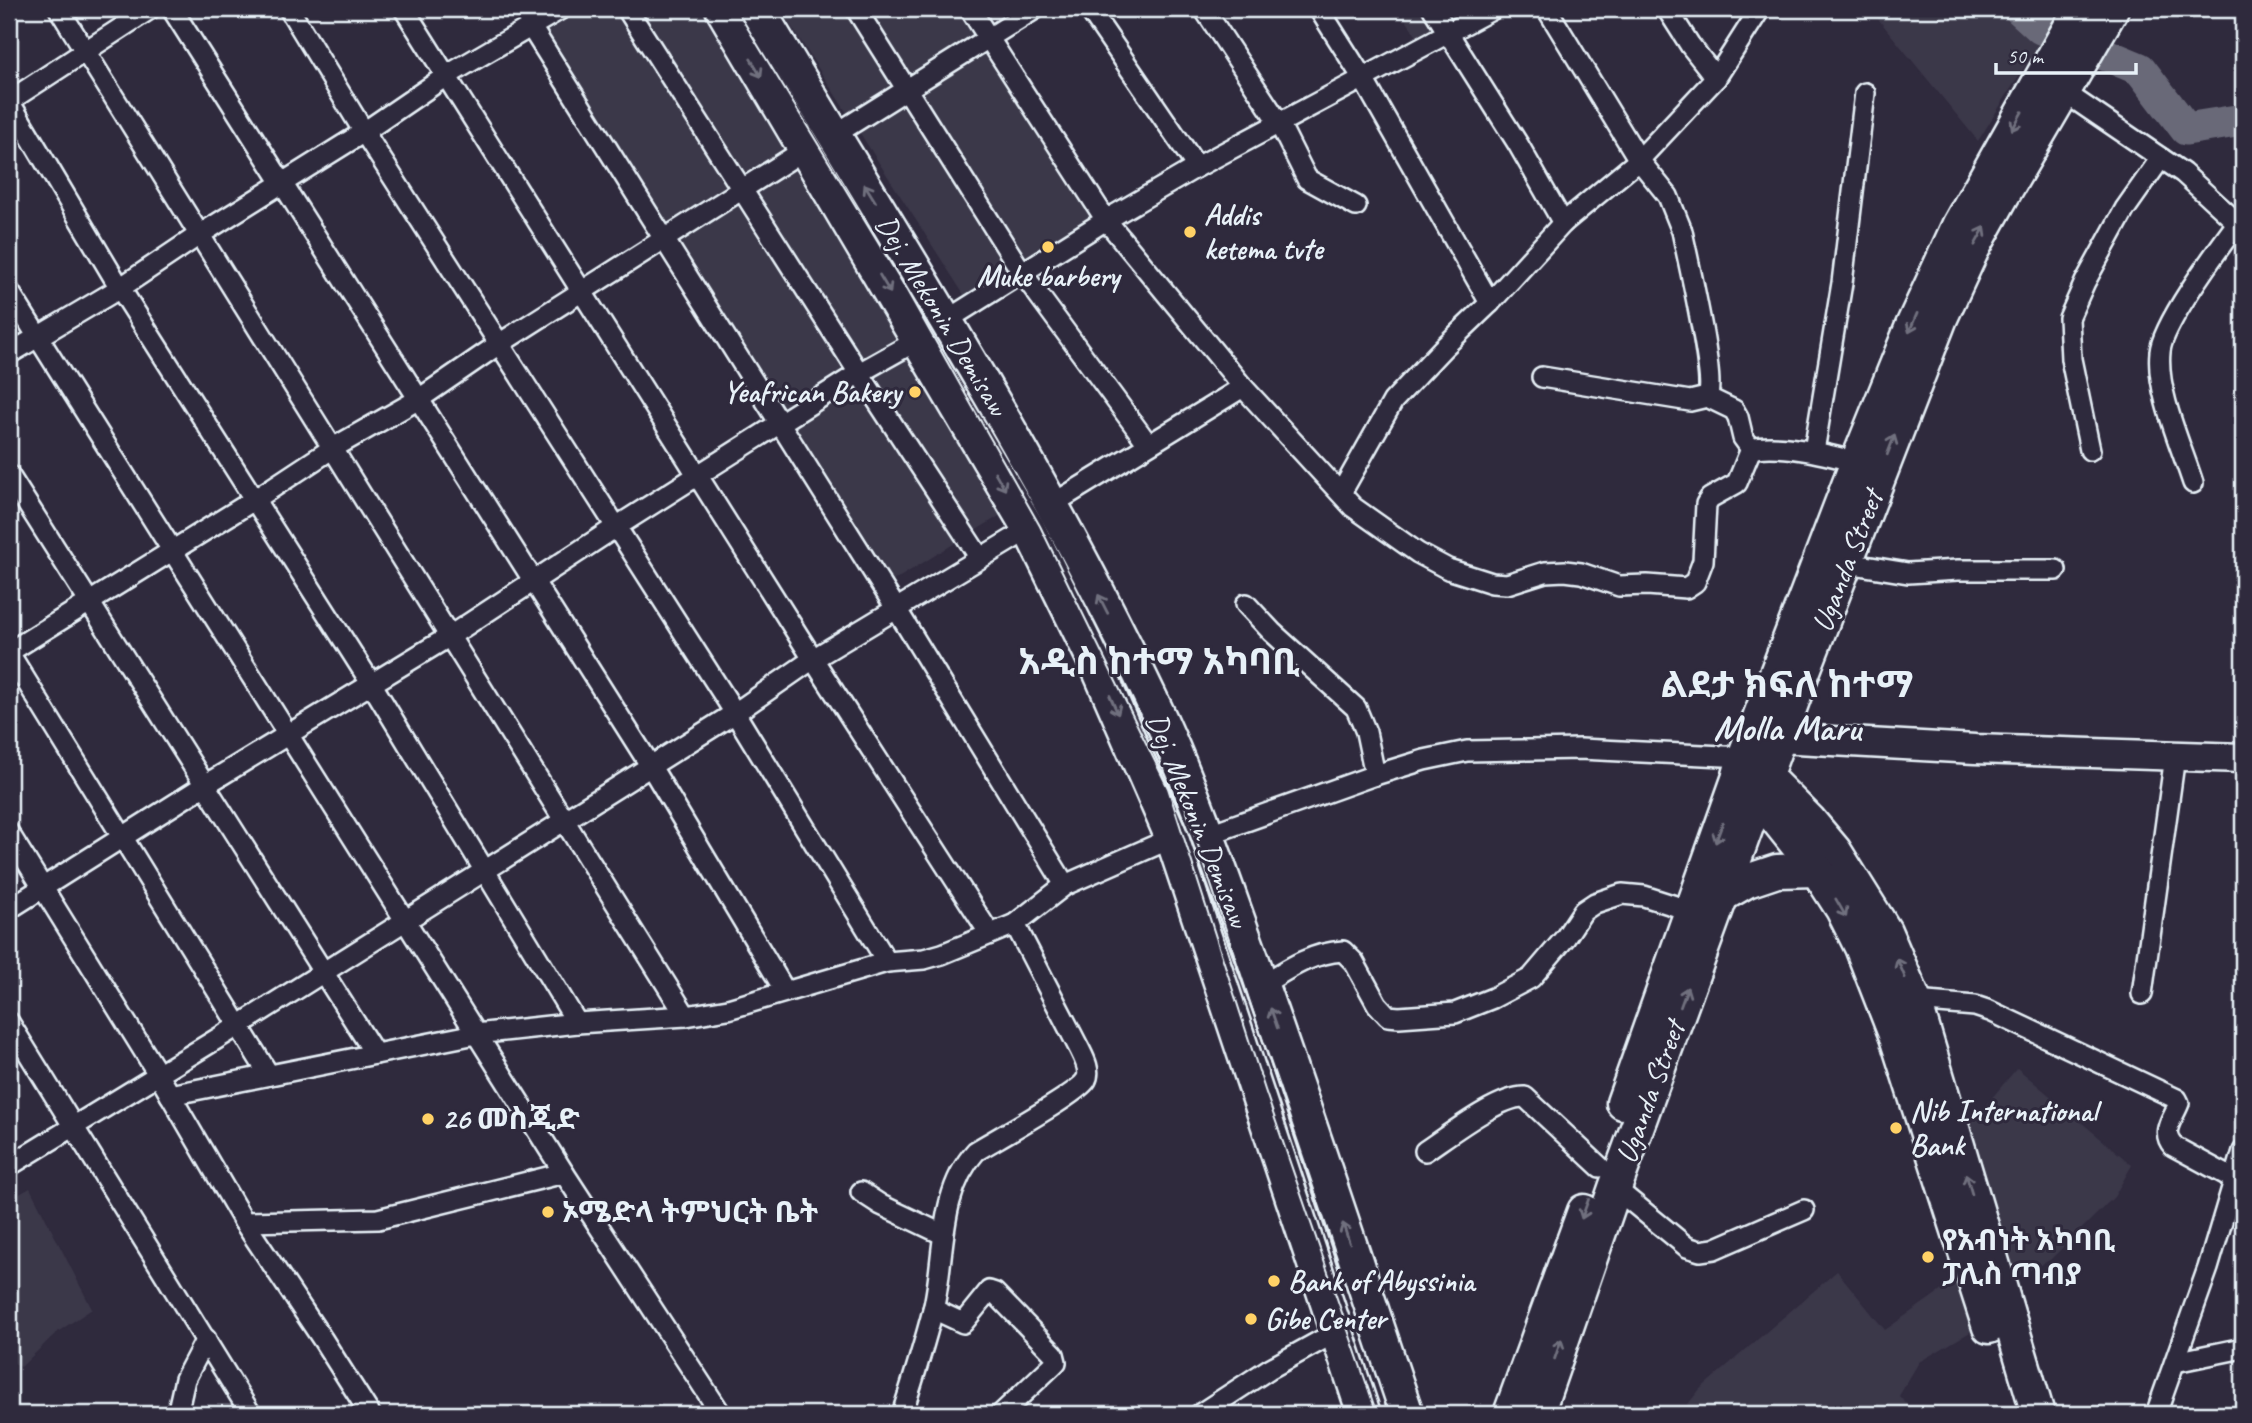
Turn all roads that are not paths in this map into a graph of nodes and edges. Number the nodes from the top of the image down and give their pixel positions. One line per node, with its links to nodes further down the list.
1 (59, 9): 25 (street)
2 (150, 9): 25 (street)
3 (172, 9): 39 (street)
4 (289, 9): 33 (street)
5 (404, 9): 26 (street)
6 (561, 9): 22 (street)
7 (627, 9): 40 (street)
8 (722, 9): 35 (main road, Dej. Mekonin Demisaw, one-way to 35)
9 (758, 9): 34 (main road, Dej. Mekonin Demisaw)
10 (856, 9): 30 (street)
11 (970, 9): 24 (street)
12 (1035, 9): 24 (street)
13 (1089, 9): 38 (street)
14 (1204, 9): 32 (street)
15 (1319, 9): 28 (street)
16 (1433, 9): 23 (street)
17 (1493, 9): 23 (street)
18 (1547, 9): 37 (street)
19 (1667, 9): 29 (street)
20 (1760, 9): 29 (street)
21 (2094, 13): 27 (main road, Uganda Street)
22 (531, 27): 26 (street); 46 (street)
23 (1449, 33): 28 (street); 43 (street)
24 (989, 38): 30 (street); 42 (street)
25 (86, 51): 45 (street); 48 (street)
26 (446, 76): 33 (street); 50 (street)
27 (2064, 76): 36 (street); 68 (main road, Uganda Street, one-way to 68); 79 (main road, Uganda Street, one-way to 27)
28 (1362, 77): 32 (street); 51 (street)
29 (1716, 78): 37 (street)
30 (905, 90): 34 (street); 47 (street)
31 (1865, 93): 67 (street)
32 (1279, 123): 38 (street); 41 (street)
33 (364, 132): 39 (street); 55 (street)
34 (834, 135): 52 (main road, Dej. Mekonin Demisaw, one-way to 34)
35 (804, 149): 40 (street); 54 (main road, Dej. Mekonin Demisaw, one-way to 54)
36 (2161, 158): 44 (street); 66 (street)
37 (1639, 160): 43 (street); 60 (street)
38 (1196, 167): 42 (street)
39 (281, 183): 45 (street); 61 (street)
40 (744, 190): 46 (street); 57 (street)
41 (1356, 206)
42 (1106, 220): 47 (street); 59 (street)
43 (1563, 223): 51 (street)
44 (2241, 225): 71 (street)
45 (200, 234): 48 (street); 64 (street)
46 (663, 239): 50 (street); 62 (street)
47 (1023, 274): 52 (street); 63 (street)
48 (120, 288): 53 (street); 73 (street)
49 (9, 291): 53 (street)
50 (582, 292): 55 (street); 70 (street)
51 (1490, 303): 72 (street)
52 (947, 320): 74 (main road, Dej. Mekonin Demisaw)
53 (37, 336): 56 (street); 77 (street)
54 (918, 340): 57 (street); 76 (main road, Dej. Mekonin Demisaw, one-way to 76)
55 (499, 344): 61 (street); 75 (street)
56 (9, 354)
57 (859, 373): 62 (street); 78 (street)
58 (1542, 377): 60 (street)
59 (1243, 387): 63 (street); 72 (street)
60 (1707, 397): 65 (street)
61 (419, 399): 64 (street); 81 (street)
62 (778, 424): 70 (street); 84 (street)
63 (1148, 444): 74 (street)
64 (333, 449): 73 (street); 85 (street)
65 (1751, 450): 67 (street); 72 (street)
66 (2090, 450)
67 (1814, 451): 68 (street)
68 (1857, 462): 96 (main road, Uganda Street)
69 (9, 475): 82 (street)
70 (697, 476): 75 (street); 87 (street)
71 (2193, 483)
72 (1341, 493)
73 (254, 500): 77 (street); 88 (street)
74 (1052, 505): 100 (main road, Dej. Mekonin Demisaw, one-way to 74)
75 (616, 527): 81 (street); 89 (street)
76 (1029, 529): 78 (street); 102 (main road, Dej. Mekonin Demisaw, one-way to 102)
77 (171, 550): 82 (street); 90 (street)
78 (980, 558): 84 (street)
79 (1847, 563): 80 (street); 91 (main road, Uganda Street)
80 (2056, 570)
81 (534, 580): 85 (street); 94 (street)
82 (89, 602): 86 (street); 97 (street)
83 (1246, 604): 95 (street)
84 (897, 610): 87 (street); 105 (street)
85 (450, 636): 88 (street); 98 (street)
86 (9, 653): 101 (street)
87 (813, 659): 89 (street); 112 (street)
88 (370, 684): 90 (street); 103 (street)
89 (735, 713): 94 (street); 113 (street)
90 (288, 735): 97 (street); 110 (street)
91 (1779, 738): 92 (main road); 96 (main road, Uganda Street)
92 (2175, 756): 93 (main road); 117 (street)
93 (2243, 758)
94 (650, 765): 98 (street); 116 (street)
95 (1375, 775): 96 (street); 100 (street)
96 (1752, 776): 104 (main road); 107 (main road, Uganda Street); 109 (main road, Uganda Street, one-way to 109); 118 (main road, one-way to 96)
97 (205, 785): 101 (street); 114 (street)
98 (564, 820): 103 (street); 119 (street)
99 (9, 833): 106 (street)
100 (1207, 835): 115 (main road, Dej. Mekonin Demisaw)
101 (122, 837): 106 (street); 122 (street)
102 (1172, 838): 105 (street); 140 (main road, Dej. Mekonin Demisaw)
103 (484, 870): 110 (street); 121 (street)
104 (1817, 870): 107 (main road); 155 (main road, one-way to 155)
105 (1065, 885): 111 (street)
106 (43, 887): 108 (street); 125 (street)
107 (1721, 896): 133 (main road, Uganda Street, one-way to 107)
108 (9, 909)
109 (1691, 911): 115 (street); 133 (main road, Uganda Street)
110 (404, 919): 114 (street); 123 (street)
111 (1016, 924): 112 (street); 138 (street)
112 (990, 934): 113 (street)
113 (887, 962): 116 (street)
114 (323, 971): 122 (street); 124 (street)
115 (1262, 985): 152 (main road, Dej. Mekonin Demisaw, one-way to 115)
116 (785, 991): 119 (street)
117 (2142, 994)
118 (1915, 1001): 134 (street); 156 (main road, one-way to 118)
119 (686, 1016): 121 (street)
120 (9, 1022): 128 (street)
121 (577, 1023): 123 (street)
122 (238, 1026): 125 (street); 126 (street)
123 (476, 1034): 124 (street); 132 (street)
124 (375, 1054): 126 (street)
125 (158, 1074): 127 (street); 128 (street)
126 (269, 1075): 127 (street)
127 (170, 1095): 137 (street)
128 (75, 1127): 131 (street); 141 (street)
129 (1425, 1151): 133 (street)
130 (2243, 1151): 134 (street)
131 (9, 1166)
132 (564, 1173): 137 (street); 147 (street)
133 (1607, 1178): 136 (street); 153 (main road, Uganda Street, one-way to 153); 154 (main road, Uganda Street, one-way to 133)
134 (2234, 1179): 143 (street)
135 (861, 1192): 138 (street)
136 (1804, 1210)
137 (244, 1222): 146 (street)
138 (942, 1234): 139 (street)
139 (933, 1308): 148 (street); 149 (street)
140 (1338, 1331): 150 (street); 151 (main road, Dej. Mekonin Demisaw)
141 (206, 1339): 144 (street); 145 (street)
142 (2243, 1348): 143 (street)
143 (2175, 1362): 157 (street)
144 (177, 1414)
145 (251, 1414)
146 (370, 1414)
147 (721, 1414)
148 (902, 1414)
149 (1000, 1414)
150 (1200, 1414)
151 (1364, 1414)
152 (1407, 1414)
153 (1510, 1414)
154 (1537, 1414)
155 (2018, 1414)
156 (2038, 1414)
157 (2156, 1414)

